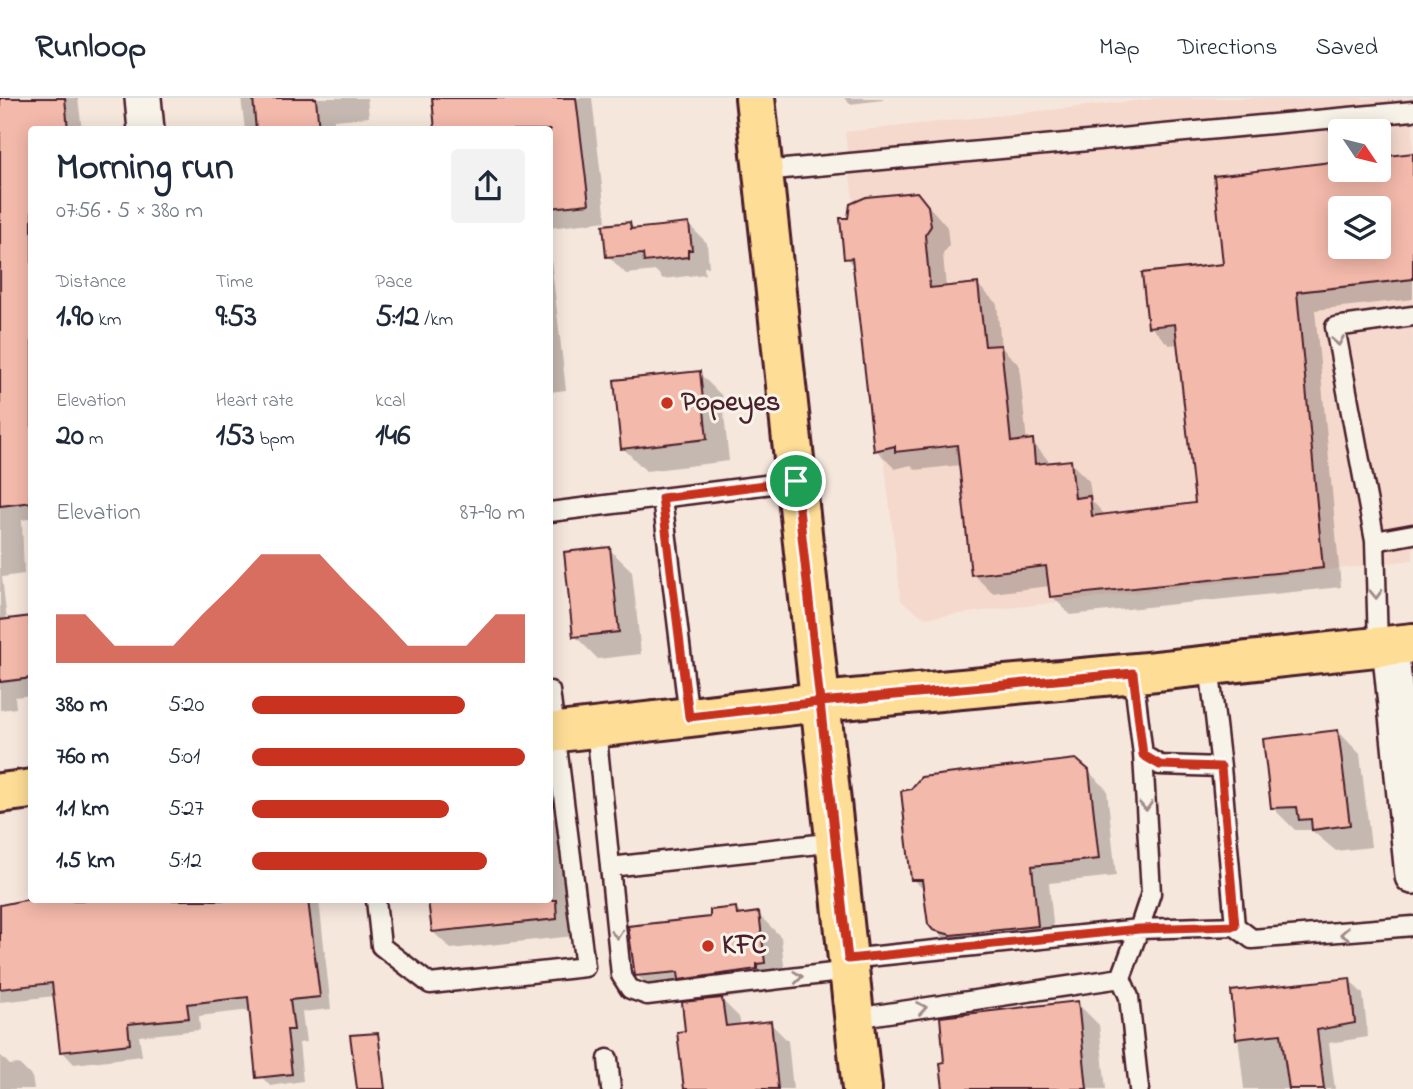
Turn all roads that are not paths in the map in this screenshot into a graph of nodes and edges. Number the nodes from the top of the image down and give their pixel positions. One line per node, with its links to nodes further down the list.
1 (143, 98): 4 (street)
2 (755, 98): 5 (main road)
3 (1413, 111): 5 (lane)
4 (146, 126)
5 (763, 171): 7 (main road)
6 (1413, 316): 11 (lane, one-way to 11)
7 (796, 481): 8 (lane); 15 (main road)
8 (662, 498): 9 (lane); 16 (lane)
9 (553, 512)
10 (1413, 534): 11 (lane)
11 (1375, 541): 12 (lane, one-way to 12)
12 (1394, 644): 13 (main road); 28 (street)
13 (1209, 665): 14 (main road); 22 (lane)
14 (1133, 673): 15 (main road); 20 (lane)
15 (820, 702): 16 (main road); 26 (main road)
16 (689, 717): 17 (main road)
17 (596, 728): 18 (main road); 27 (lane)
18 (553, 733)
19 (553, 740): 29 (lane)
20 (1143, 755): 21 (lane); 23 (lane)
21 (1160, 765): 22 (lane); 23 (lane)
22 (1221, 767): 30 (lane)
23 (1145, 780): 32 (lane, one-way to 32)
24 (28, 790): 25 (main road)
25 (0, 793)
26 (836, 842): 27 (lane); 33 (main road)
27 (610, 867): 33 (lane, one-way to 33)
28 (1413, 876)
29 (376, 903)
30 (1235, 926): 31 (lane, one-way to 30); 32 (lane)
31 (1413, 926)
32 (1139, 929): 33 (lane); 34 (lane)
33 (849, 965): 35 (main road)
34 (1121, 978): 35 (lane, one-way to 34); 39 (lane)
35 (855, 1018): 38 (main road)
36 (608, 1059): 37 (lane)
37 (611, 1089)
38 (862, 1089)
39 (1139, 1089)

